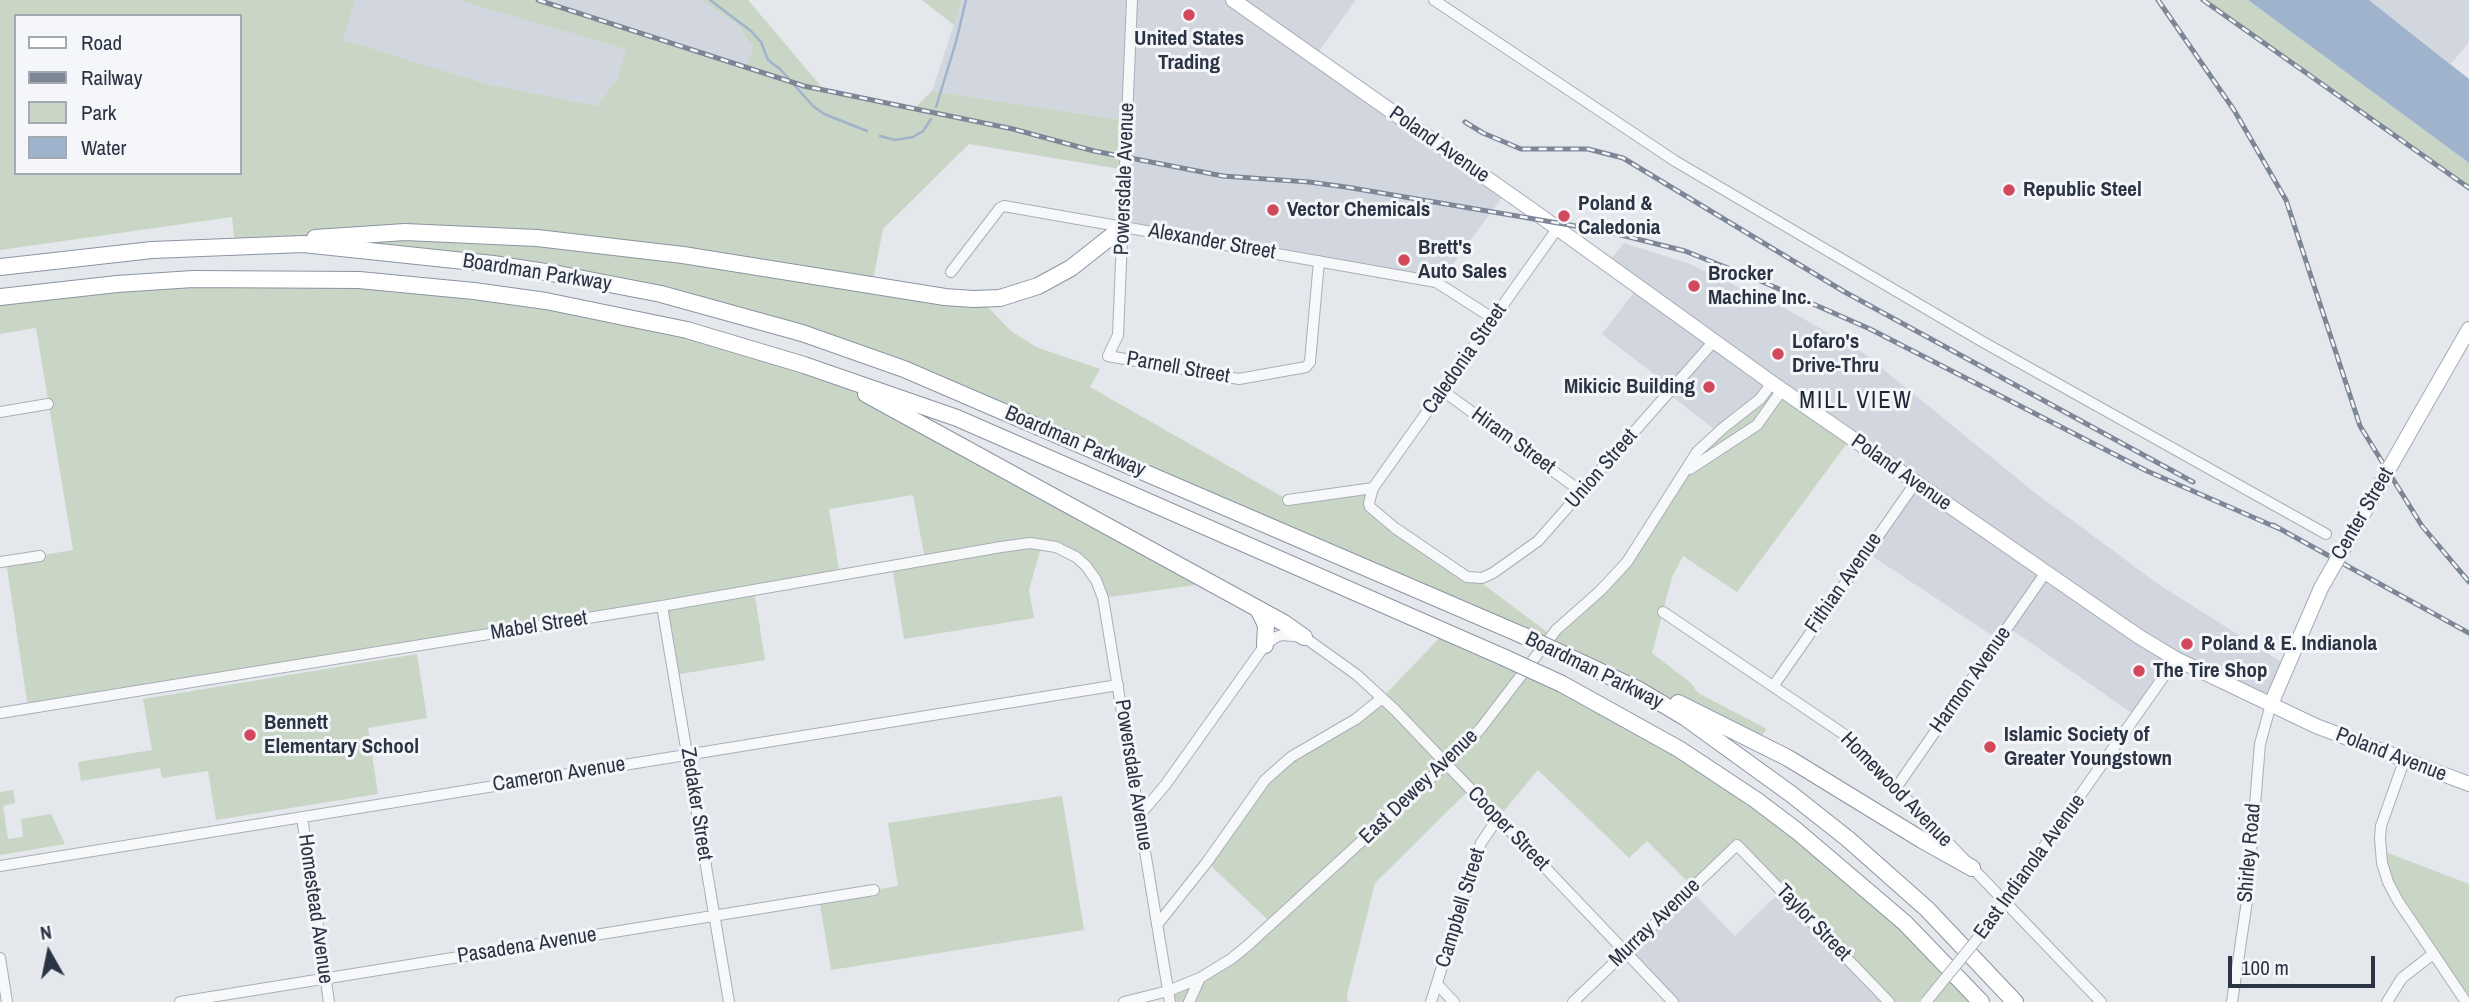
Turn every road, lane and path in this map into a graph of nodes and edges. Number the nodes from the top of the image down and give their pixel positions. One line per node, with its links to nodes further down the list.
1 (1132, 0): 4 (street, Powersdale Avenue)
2 (1233, 0): 5 (main road, Poland Avenue)
3 (1434, 0): 25 (street)
4 (1123, 227): 6 (highway); 7 (street, Alexander Street); 9 (street, Alexander Street); 14 (street, Powersdale Avenue)
5 (1558, 229): 11 (street, Caledonia Street); 13 (main road, Poland Avenue)
6 (222, 245): 8 (highway, Boardman Parkway); 36 (highway, Boardman Parkway, bridge)
7 (1319, 261): 11 (street, Alexander Street); 14 (street, Parnell Street)
8 (0, 267)
9 (951, 272)
10 (0, 298): 15 (highway, Boardman Parkway)
11 (1494, 319): 17 (street, Caledonia Street)
12 (2469, 329): 40 (main road, Center Street, bridge)
13 (1714, 341): 16 (main road, Poland Avenue); 23 (street, Union Street)
14 (1108, 356)
15 (804, 365): 31 (highway); 75 (highway, Boardman Parkway, bridge)
16 (1777, 387): 20 (street, East Dewey Avenue); 20 (street); 21 (main road, Poland Avenue)
17 (1443, 391): 22 (street, Caledonia Street); 23 (street, Hiram Street)
18 (48, 404): 19 (street)
19 (0, 412)
20 (1684, 472): 60 (street, East Dewey Avenue)
21 (1916, 482): 29 (main road, Poland Avenue); 38 (street, Fithian Avenue)
22 (1373, 488): 23 (street, Union Street); 24 (street)
23 (1582, 492)
24 (1288, 500)
25 (2326, 534)
26 (40, 556): 28 (street)
27 (1076, 557): 30 (street, Mabel Street); 37 (street, Powersdale Avenue)
28 (0, 562)
29 (2046, 572): 35 (main road, Poland Avenue); 45 (street, Harmon Avenue)
30 (662, 606): 41 (street, Mabel Street); 42 (street, Zedaker Street)
31 (1258, 610): 33 (highway); 34 (highway)
32 (1663, 612): 38 (street, Homewood Avenue)
33 (1304, 637): 34 (street); 39 (street, Cooper Street)
34 (1265, 645): 46 (street)
35 (2176, 659): 40 (main road, Poland Avenue); 53 (street, East Indianola Avenue)
36 (1602, 672): 51 (highway); 76 (highway, Boardman Parkway)
37 (1118, 685): 42 (street, Cameron Avenue); 46 (street, Powersdale Avenue)
38 (1773, 685): 45 (street, Homewood Avenue)
39 (1381, 698): 48 (street, Cooper Street, bridge); 55 (street)
40 (2270, 705): 43 (main road, Poland Avenue); 78 (street, Shirley Road)
41 (0, 713)
42 (688, 755): 47 (street, Cameron Avenue); 54 (street, Zedaker Street)
43 (2404, 761): 44 (main road, Poland Avenue); 57 (street)
44 (2469, 784)
45 (1896, 788): 51 (street, Homewood Avenue)
46 (1139, 816): 55 (street, Powersdale Avenue)
47 (302, 817): 50 (street, Cameron Avenue); 59 (street, Homestead Avenue)
48 (1498, 818): 56 (street, Cooper Street); 61 (street, Campbell Street)
49 (1737, 845): 56 (street, Murray Avenue); 73 (street, Taylor Street)
50 (0, 866)
51 (1972, 868): 53 (street, Homewood Avenue)
52 (874, 890): 54 (street, Pasadena Avenue)
53 (2006, 904): 74 (street, East Indianola Avenue, bridge); 77 (street, Homewood Avenue)
54 (714, 916): 59 (street, Pasadena Avenue); 66 (street, Zedaker Street)
55 (1157, 925): 62 (street, Powersdale Avenue)
56 (1625, 952): 71 (street, Murray Avenue); 72 (street, Cooper Street)
57 (2433, 954): 79 (street); 80 (street)
58 (0, 958): 63 (street)
59 (326, 978): 64 (street, Pasadena Avenue); 65 (street, Homestead Avenue)
60 (1200, 978): 62 (street, East Dewey Avenue); 68 (street)
61 (1438, 985): 69 (street, Campbell Street); 70 (street)
62 (1169, 997): 67 (street, East Dewey Avenue)
63 (7, 1002)
64 (180, 1002)
65 (329, 1002)
66 (729, 1002)
67 (1124, 1002)
68 (1189, 1002)
69 (1431, 1002)
70 (1454, 1002)
71 (1573, 1002)
72 (1672, 1002)
73 (1889, 1002)
74 (1926, 1002)
75 (1981, 1002)
76 (2015, 1002)
77 (2101, 1002)
78 (2232, 1002)
79 (2387, 1002)
80 (2466, 1002)

